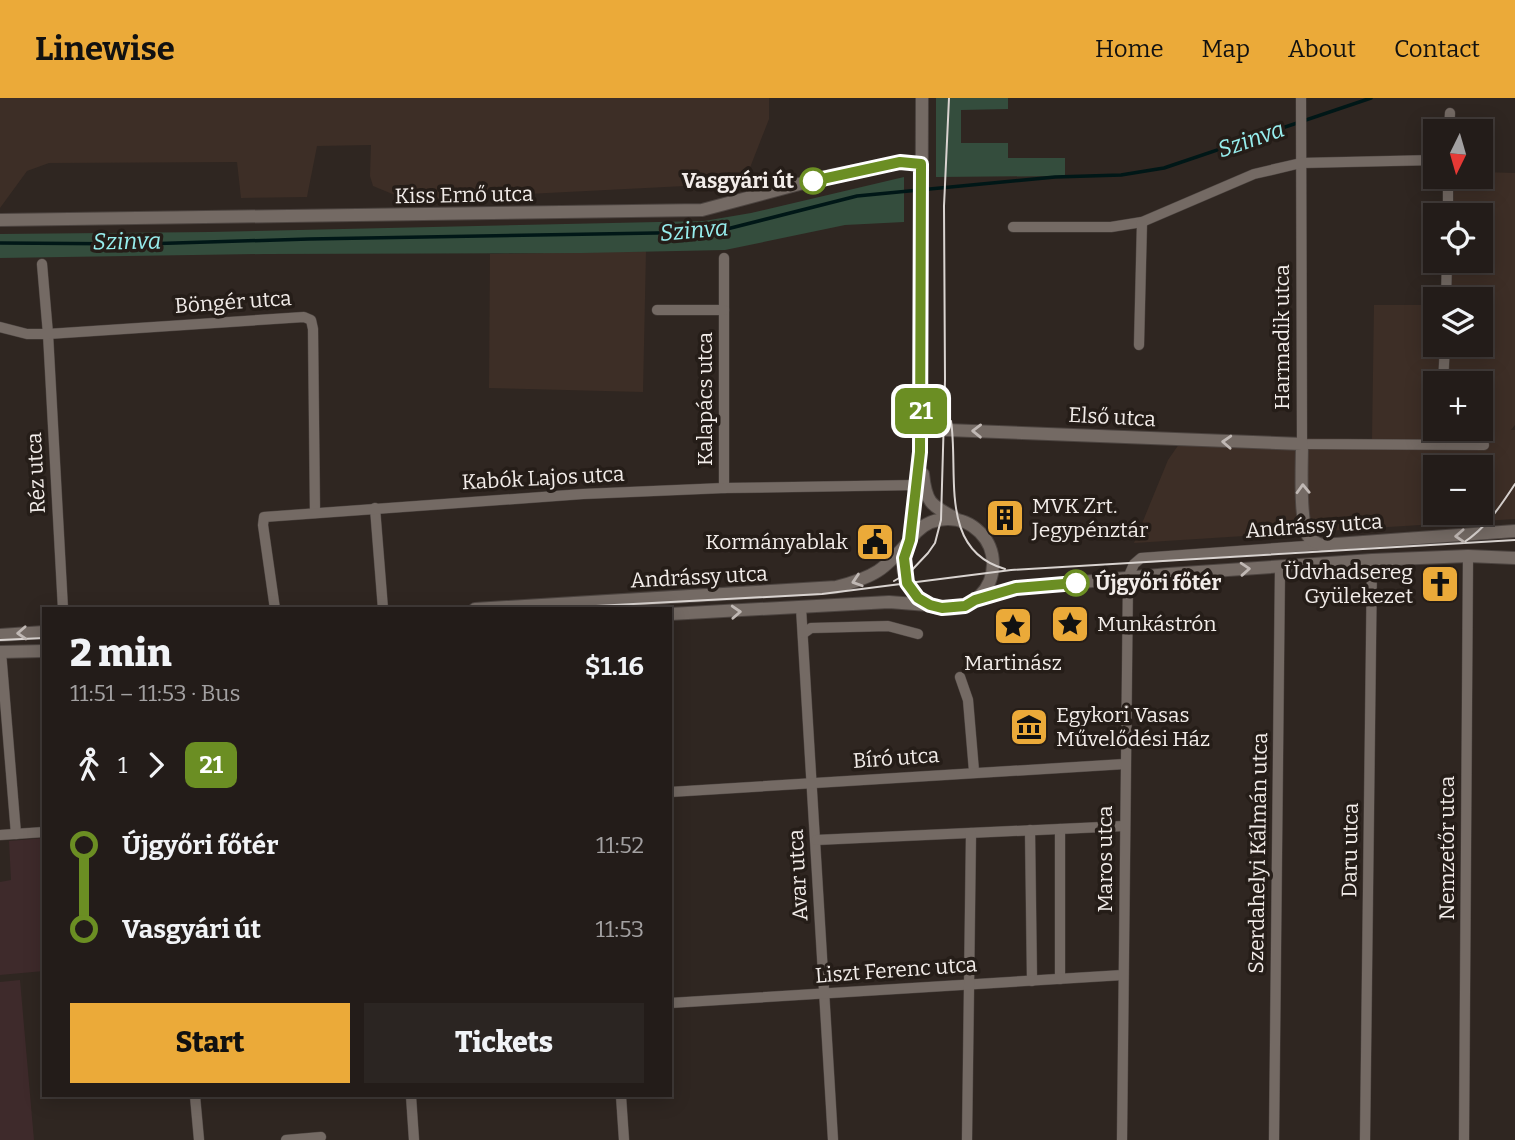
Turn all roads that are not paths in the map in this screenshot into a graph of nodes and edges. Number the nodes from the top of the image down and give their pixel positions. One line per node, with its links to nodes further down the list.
1 (922, 98): 7 (street)
2 (1301, 104): 6 (street, Harmadik utca)
3 (1450, 113): 4 (street)
4 (1450, 119)
5 (1423, 160): 6 (street)
6 (1301, 163): 9 (street); 20 (street, Harmadik utca)
7 (921, 164): 8 (street, Kiss Ernő utca); 18 (street)
8 (0, 220)
9 (1142, 222): 10 (street); 17 (street)
10 (1013, 227)
11 (724, 258): 14 (street, Kalapács utca)
12 (42, 264): 16 (street, Réz utca)
13 (657, 310): 14 (street, Kalapács utca)
14 (724, 310): 25 (street, Kalapács utca)
15 (0, 327): 16 (street)
16 (48, 334): 27 (street, Böngér utca); 40 (street, Réz utca)
17 (1139, 345)
18 (921, 429): 20 (street, Első utca, one-way to 18); 23 (street)
19 (1441, 441): 21 (street)
20 (1302, 444): 21 (street); 31 (street, Harmadik utca, one-way to 20)
21 (1441, 444): 22 (street)
22 (1484, 445)
23 (920, 452): 24 (street); 28 (street)
24 (917, 485): 25 (street, Kabók Lajos utca); 30 (street)
25 (724, 488): 26 (street, Kabók Lajos utca)
26 (375, 508): 27 (street, Kabók Lajos utca); 42 (street)
27 (315, 513): 41 (street, Kabók Lajos utca)
28 (964, 522): 30 (street); 38 (street)
29 (1515, 531): 31 (street, Andrássy utca, one-way to 31)
30 (910, 540): 39 (street); 43 (street, Andrássy utca, one-way to 43)
31 (1307, 540): 35 (street); 37 (street, Andrássy utca)
32 (1468, 556): 33 (street, Andrássy utca); 34 (street, Andrássy utca); 84 (street, Nemzetőr utca)
33 (1515, 558)
34 (1372, 560): 35 (street, Andrássy utca); 83 (street, Daru utca)
35 (1296, 565): 36 (street, Andrássy utca)
36 (1280, 567): 37 (street, Andrássy utca, one-way to 36); 82 (street, Szerdahelyi Kálmán utca)
37 (1128, 578): 38 (street, Andrássy utca); 53 (street, Maros utca)
38 (975, 600): 39 (street)
39 (930, 605): 44 (street, Andrássy utca)
40 (63, 607)
41 (275, 607)
42 (383, 607)
43 (507, 607)
44 (803, 611): 45 (street, Andrássy utca, one-way to 44); 47 (street, Avar utca)
45 (672, 614)
46 (42, 632): 49 (street, one-way to 49)
47 (804, 633): 48 (street); 55 (street, Avar utca)
48 (918, 634)
49 (0, 635)
50 (42, 651): 51 (street)
51 (1, 652): 62 (street)
52 (960, 677): 54 (street)
53 (1125, 764): 54 (street, Bíró utca); 57 (street, Maros utca)
54 (974, 771): 55 (street, Bíró utca)
55 (812, 783): 56 (street, Bíró utca); 64 (street, Avar utca)
56 (672, 792)
57 (1124, 826): 58 (street); 65 (street, Maros utca)
58 (1060, 829): 59 (street); 66 (street)
59 (1030, 830): 61 (street); 67 (street)
60 (42, 832): 62 (street)
61 (971, 832): 64 (street); 68 (street)
62 (16, 834): 63 (street)
63 (0, 835)
64 (816, 839): 69 (street, Avar utca)
65 (1123, 975): 66 (street, Liszt Ferenc utca); 81 (street, Maros utca)
66 (1060, 979): 67 (street, Liszt Ferenc utca)
67 (1032, 981): 68 (street, Liszt Ferenc utca)
68 (969, 985): 69 (street, Liszt Ferenc utca); 80 (street)
69 (825, 994): 70 (street, Liszt Ferenc utca); 79 (street, Avar utca)
70 (672, 1003)
71 (195, 1097): 75 (street)
72 (411, 1097): 77 (street)
73 (621, 1097): 78 (street)
74 (321, 1137): 76 (street)
75 (199, 1140)
76 (286, 1140)
77 (414, 1140)
78 (624, 1140)
79 (833, 1140)
80 (967, 1140)
81 (1122, 1140)
82 (1274, 1140)
83 (1365, 1140)
84 (1464, 1140)

